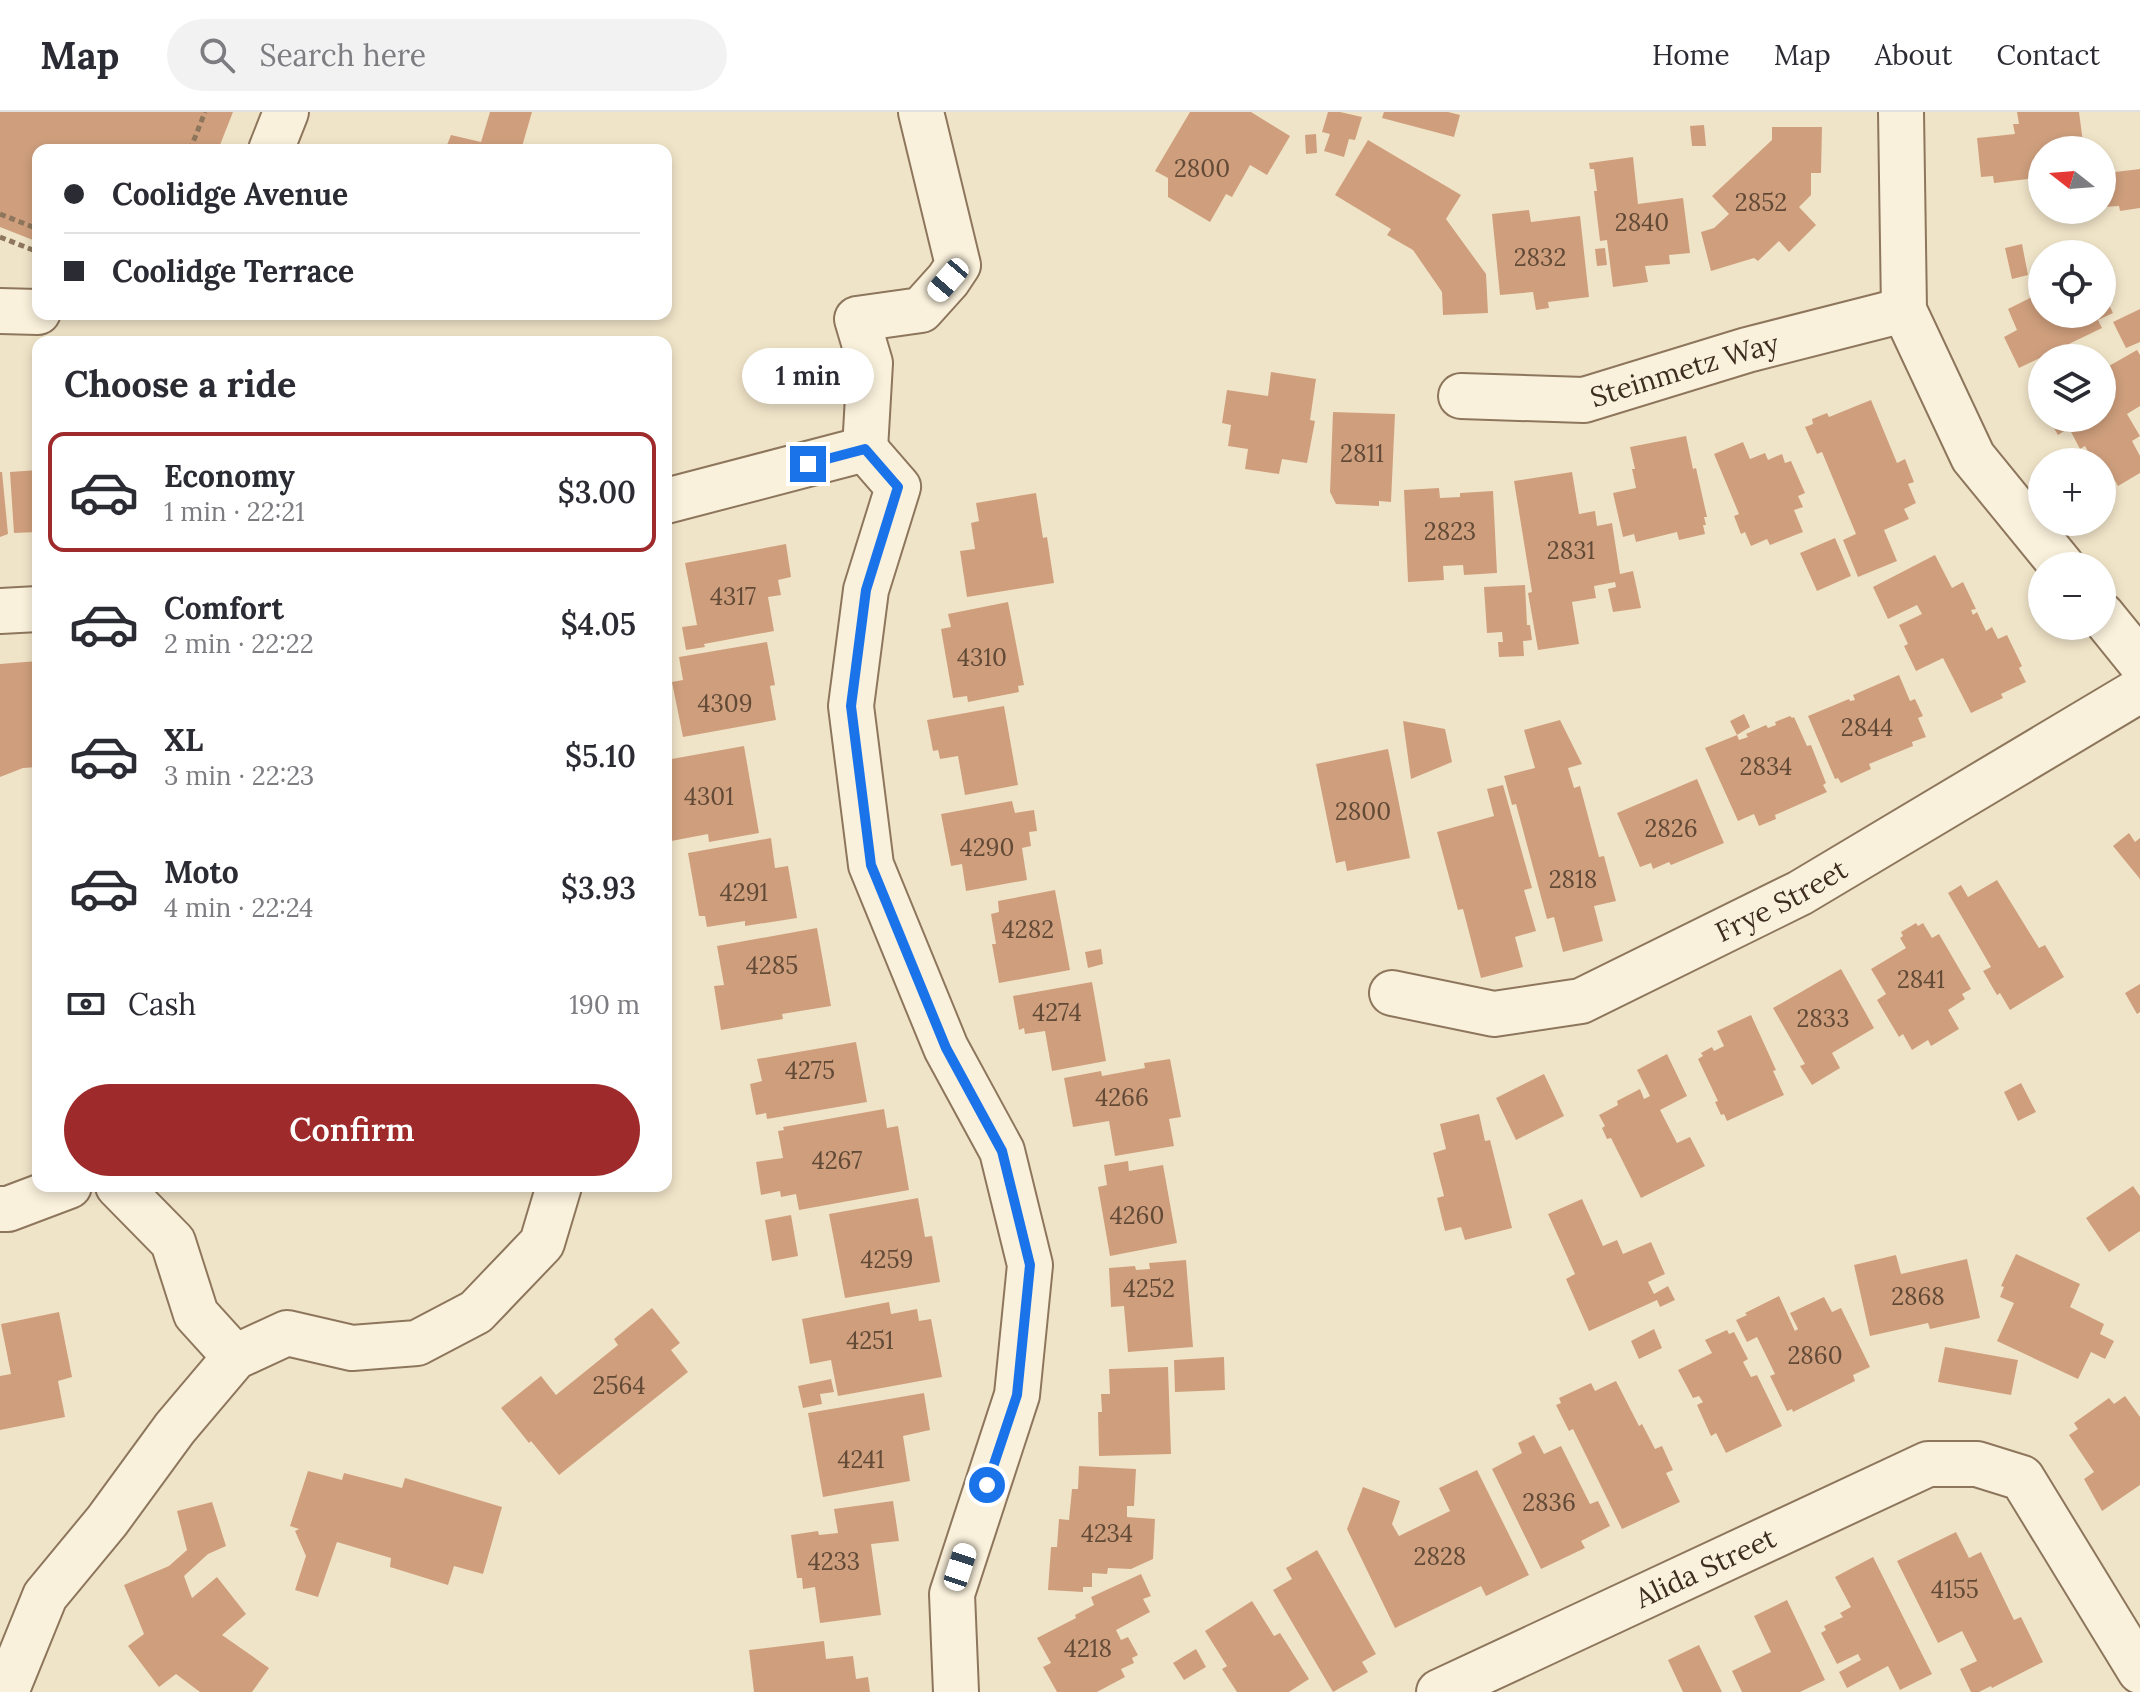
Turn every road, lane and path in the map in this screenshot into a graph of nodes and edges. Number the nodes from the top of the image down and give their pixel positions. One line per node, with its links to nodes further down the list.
1 (205, 112): 5 (path)
2 (286, 112): 6 (street)
3 (921, 112): 15 (street)
4 (1901, 112): 11 (street)
5 (192, 144)
6 (273, 144)
7 (0, 214): 8 (path)
8 (32, 227)
9 (0, 237): 10 (path)
10 (32, 250)
11 (1904, 310): 14 (street, Steinmetz Way); 17 (street)
12 (0, 311): 13 (street)
13 (32, 312)
14 (1461, 396)
15 (865, 449): 16 (street); 31 (street)
16 (672, 499)
17 (2051, 552)
18 (32, 609): 19 (street)
19 (0, 611)
20 (2116, 632): 21 (street)
21 (2140, 662)
22 (2140, 690): 23 (street, Frye Street)
23 (1392, 993)
24 (53, 1192): 27 (street)
25 (124, 1192): 28 (street)
26 (557, 1192): 28 (street)
27 (0, 1209)
28 (235, 1357): 30 (street)
29 (2140, 1671): 32 (street, Alida Street)
30 (6, 1692)
31 (956, 1692)
32 (1439, 1692)

